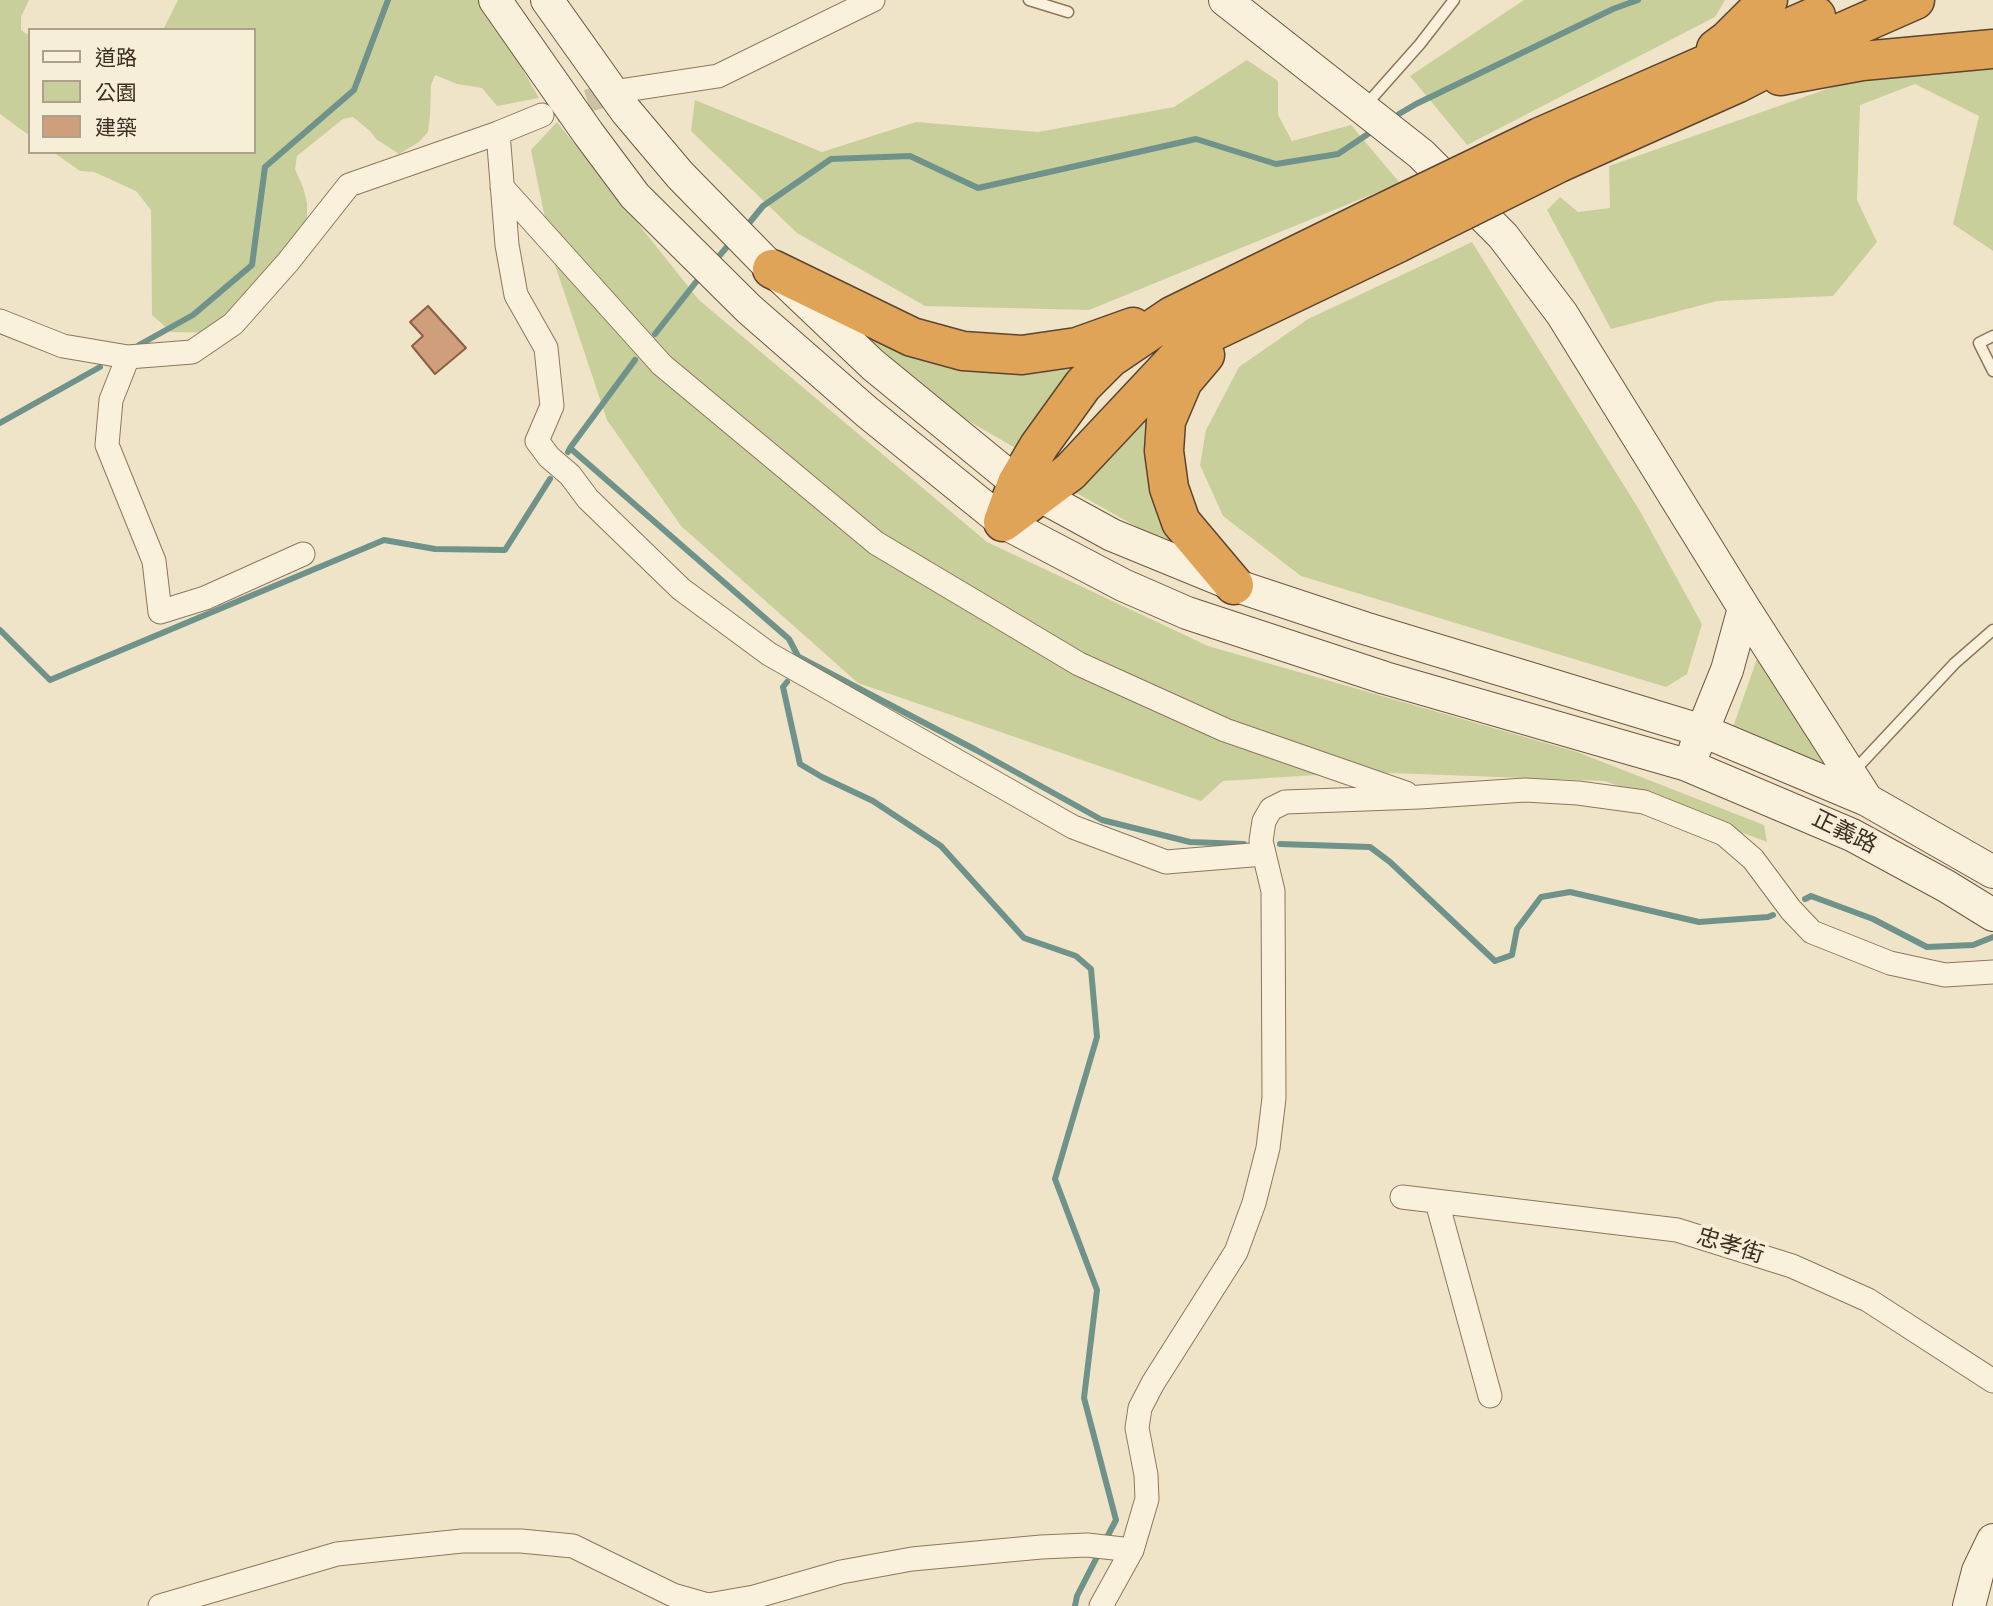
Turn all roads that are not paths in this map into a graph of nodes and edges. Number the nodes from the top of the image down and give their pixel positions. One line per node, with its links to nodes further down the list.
1 (495, 0): 29 (main road, 正義路)
2 (547, 0): 21 (main road, 正義路)
3 (873, 0): 14 (street)
4 (1028, 0): 10 (lane)
5 (1225, 0): 15 (main road)
6 (1454, 0): 15 (lane)
7 (1768, 0): 12 (highway)
8 (1853, 0): 12 (highway)
9 (1915, 0): 13 (highway)
10 (1068, 12)
11 (1993, 49): 13 (highway)
12 (1674, 78): 18 (highway)
13 (1736, 84): 18 (highway)
14 (619, 91)
15 (1363, 108): 32 (main road)
16 (542, 115): 17 (street)
17 (498, 133): 19 (street); 26 (street)
18 (1551, 150): 20 (highway, bridge)
19 (502, 187): 37 (street); 38 (street)
20 (1387, 230): 22 (highway); 23 (highway)
21 (772, 270): 22 (highway); 28 (main road, 正義路)
22 (1172, 316): 28 (highway)
23 (1235, 319): 28 (highway); 31 (highway)
24 (0, 321): 26 (street)
25 (1993, 336): 27 (lane)
26 (128, 358): 30 (street)
27 (1993, 371)
28 (1028, 489): 29 (highway); 31 (main road, 正義路)
29 (1003, 522): 35 (main road, 正義路)
30 (303, 554)
31 (1234, 585): 34 (main road, 正義路)
32 (1744, 608): 34 (main road); 36 (main road)
33 (1993, 631): 36 (lane)
34 (1703, 732): 35 (main road); 36 (main road, 正義路)
35 (1687, 765): 40 (main road, 正義路)
36 (1859, 787): 39 (main road, 正義路)
37 (1419, 797): 38 (street); 41 (street)
38 (1264, 854): 47 (street)
39 (1993, 872)
40 (1993, 915)
41 (1993, 972)
42 (1402, 1196): 43 (street, 忠孝街)
43 (1437, 1202): 44 (street, 忠孝街); 45 (street)
44 (1993, 1381)
45 (1490, 1396)
46 (1993, 1540): 48 (main road)
47 (1124, 1549): 49 (street); 50 (street)
48 (1986, 1574): 51 (main road)
49 (160, 1606)
50 (1101, 1606)
51 (1969, 1606)

